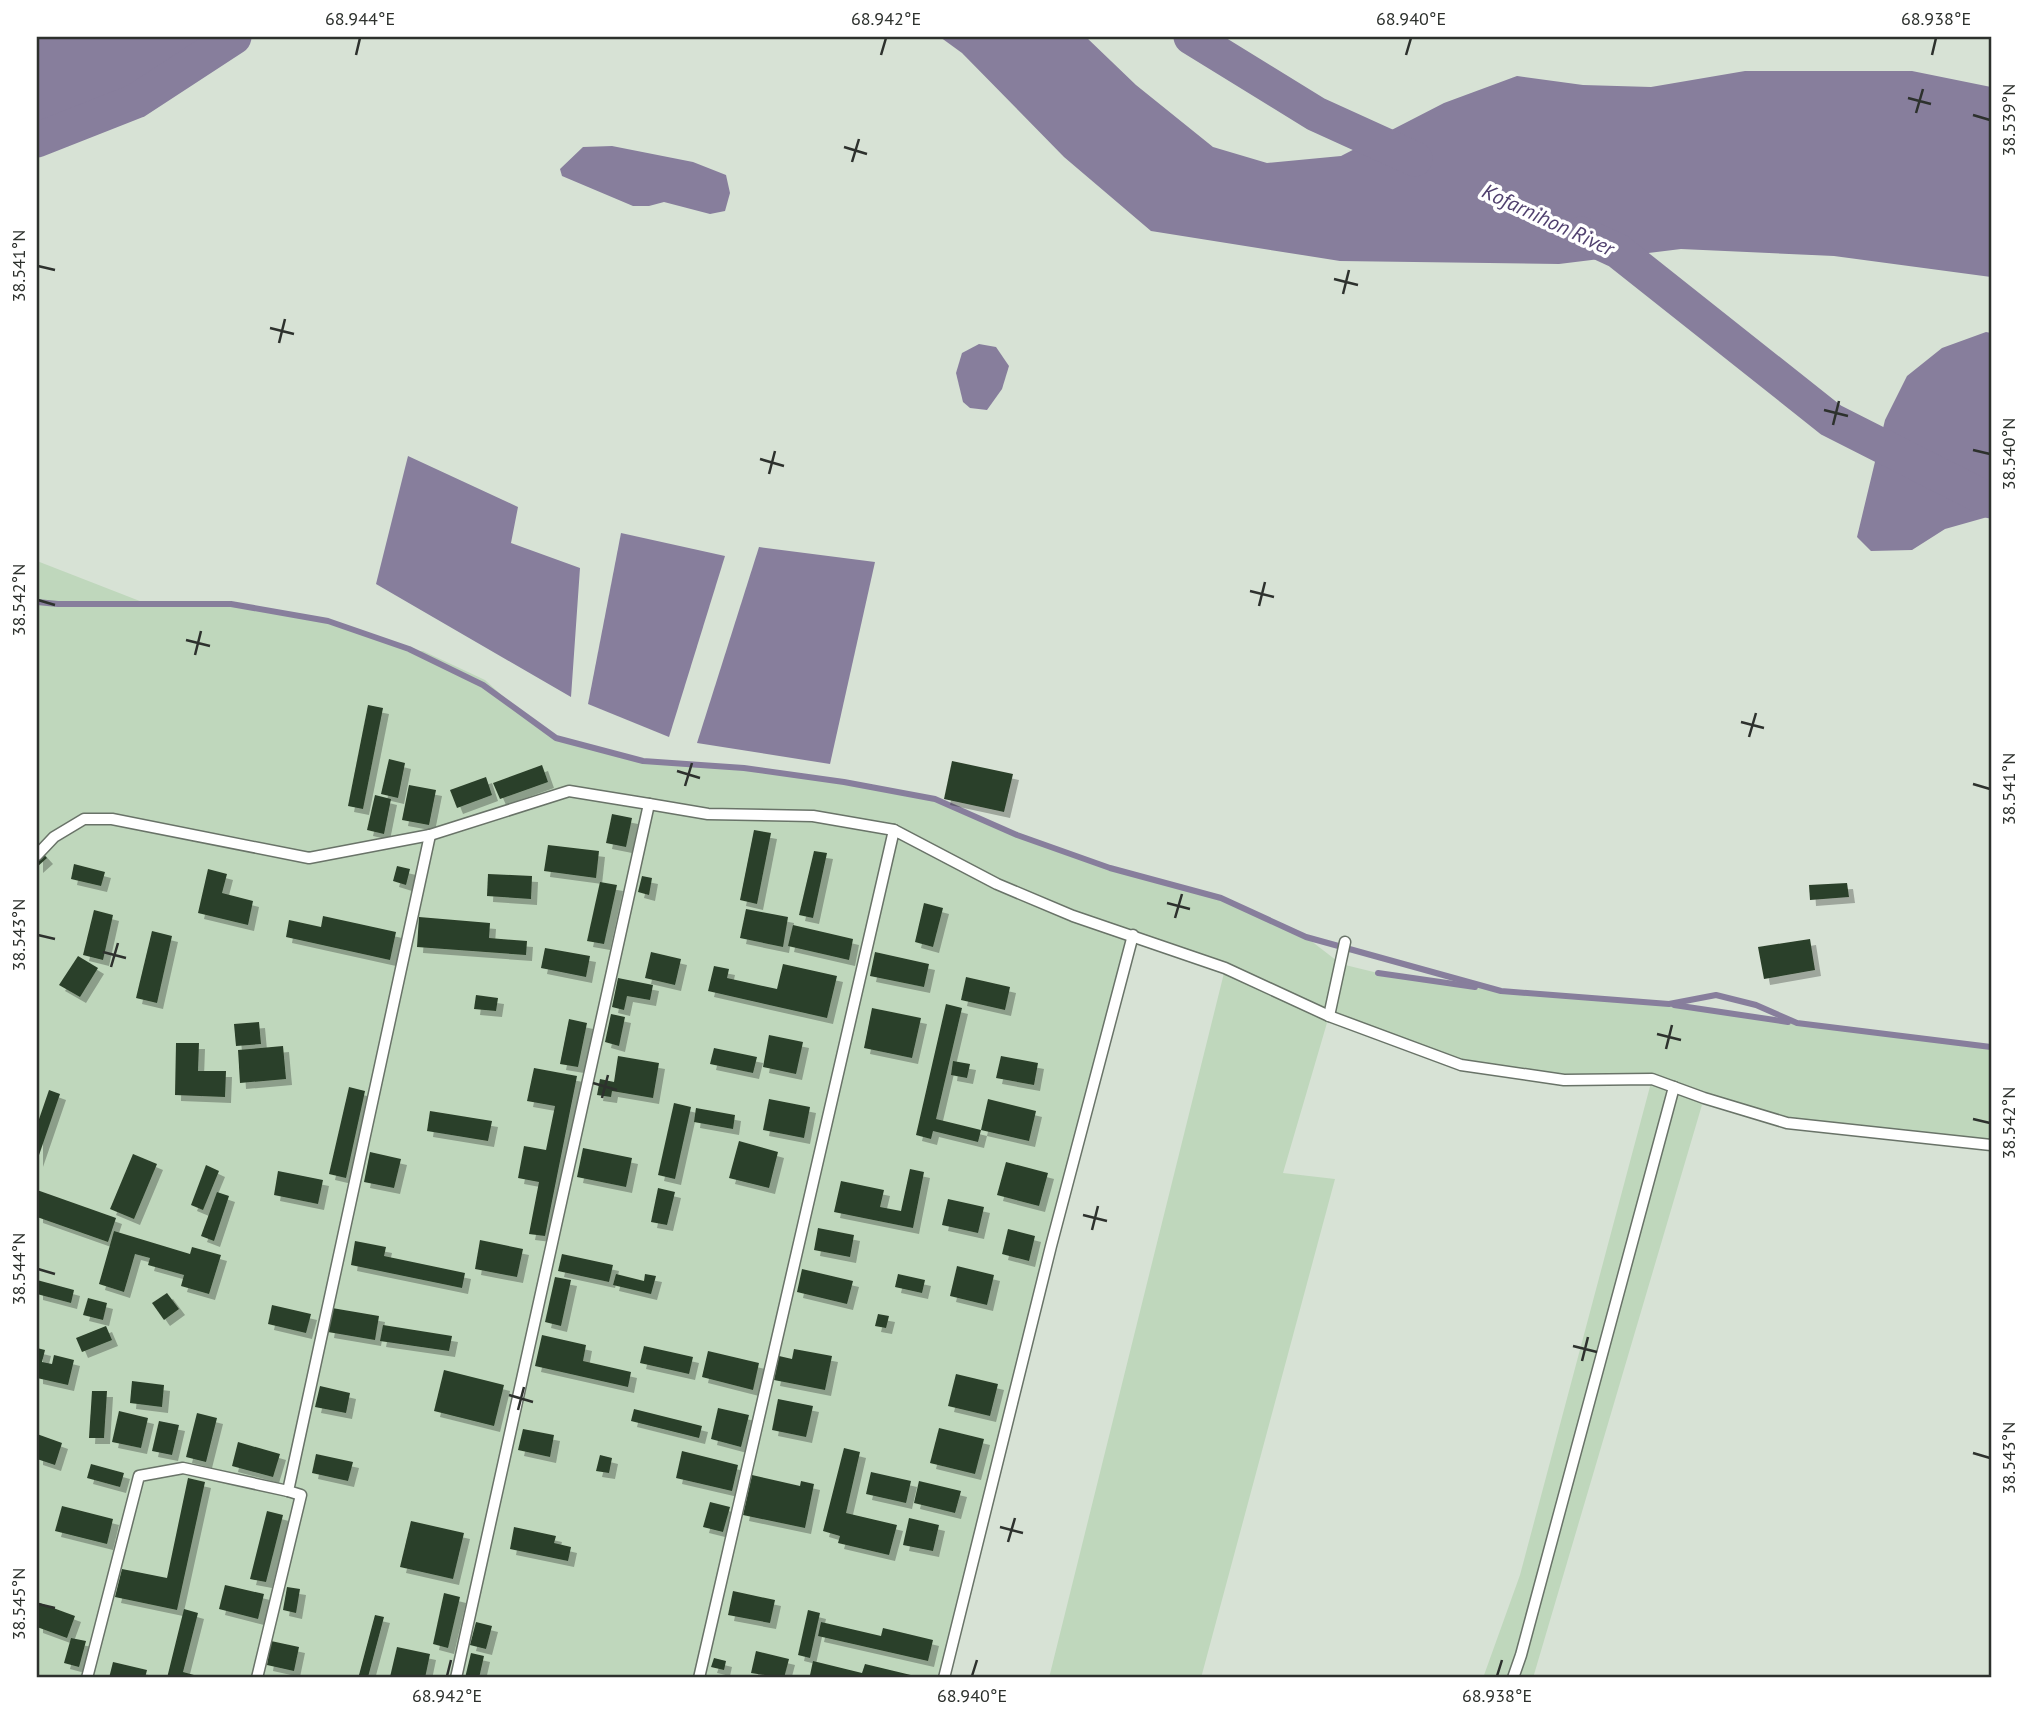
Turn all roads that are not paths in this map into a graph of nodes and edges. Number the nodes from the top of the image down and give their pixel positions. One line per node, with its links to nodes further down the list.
1 (649, 804): 2 (lane); 3 (lane); 13 (lane)
2 (894, 830): 5 (lane); 14 (lane)
3 (430, 835): 4 (lane); 10 (lane)
4 (37, 855)
5 (1133, 935): 7 (lane); 15 (lane)
6 (1345, 942): 7 (lane)
7 (1329, 1016): 8 (lane)
8 (1674, 1087): 9 (lane); 16 (lane)
9 (1991, 1145)
10 (288, 1491): 11 (lane); 12 (lane)
11 (87, 1678)
12 (257, 1678)
13 (456, 1678)
14 (699, 1678)
15 (944, 1678)
16 (1513, 1678)

